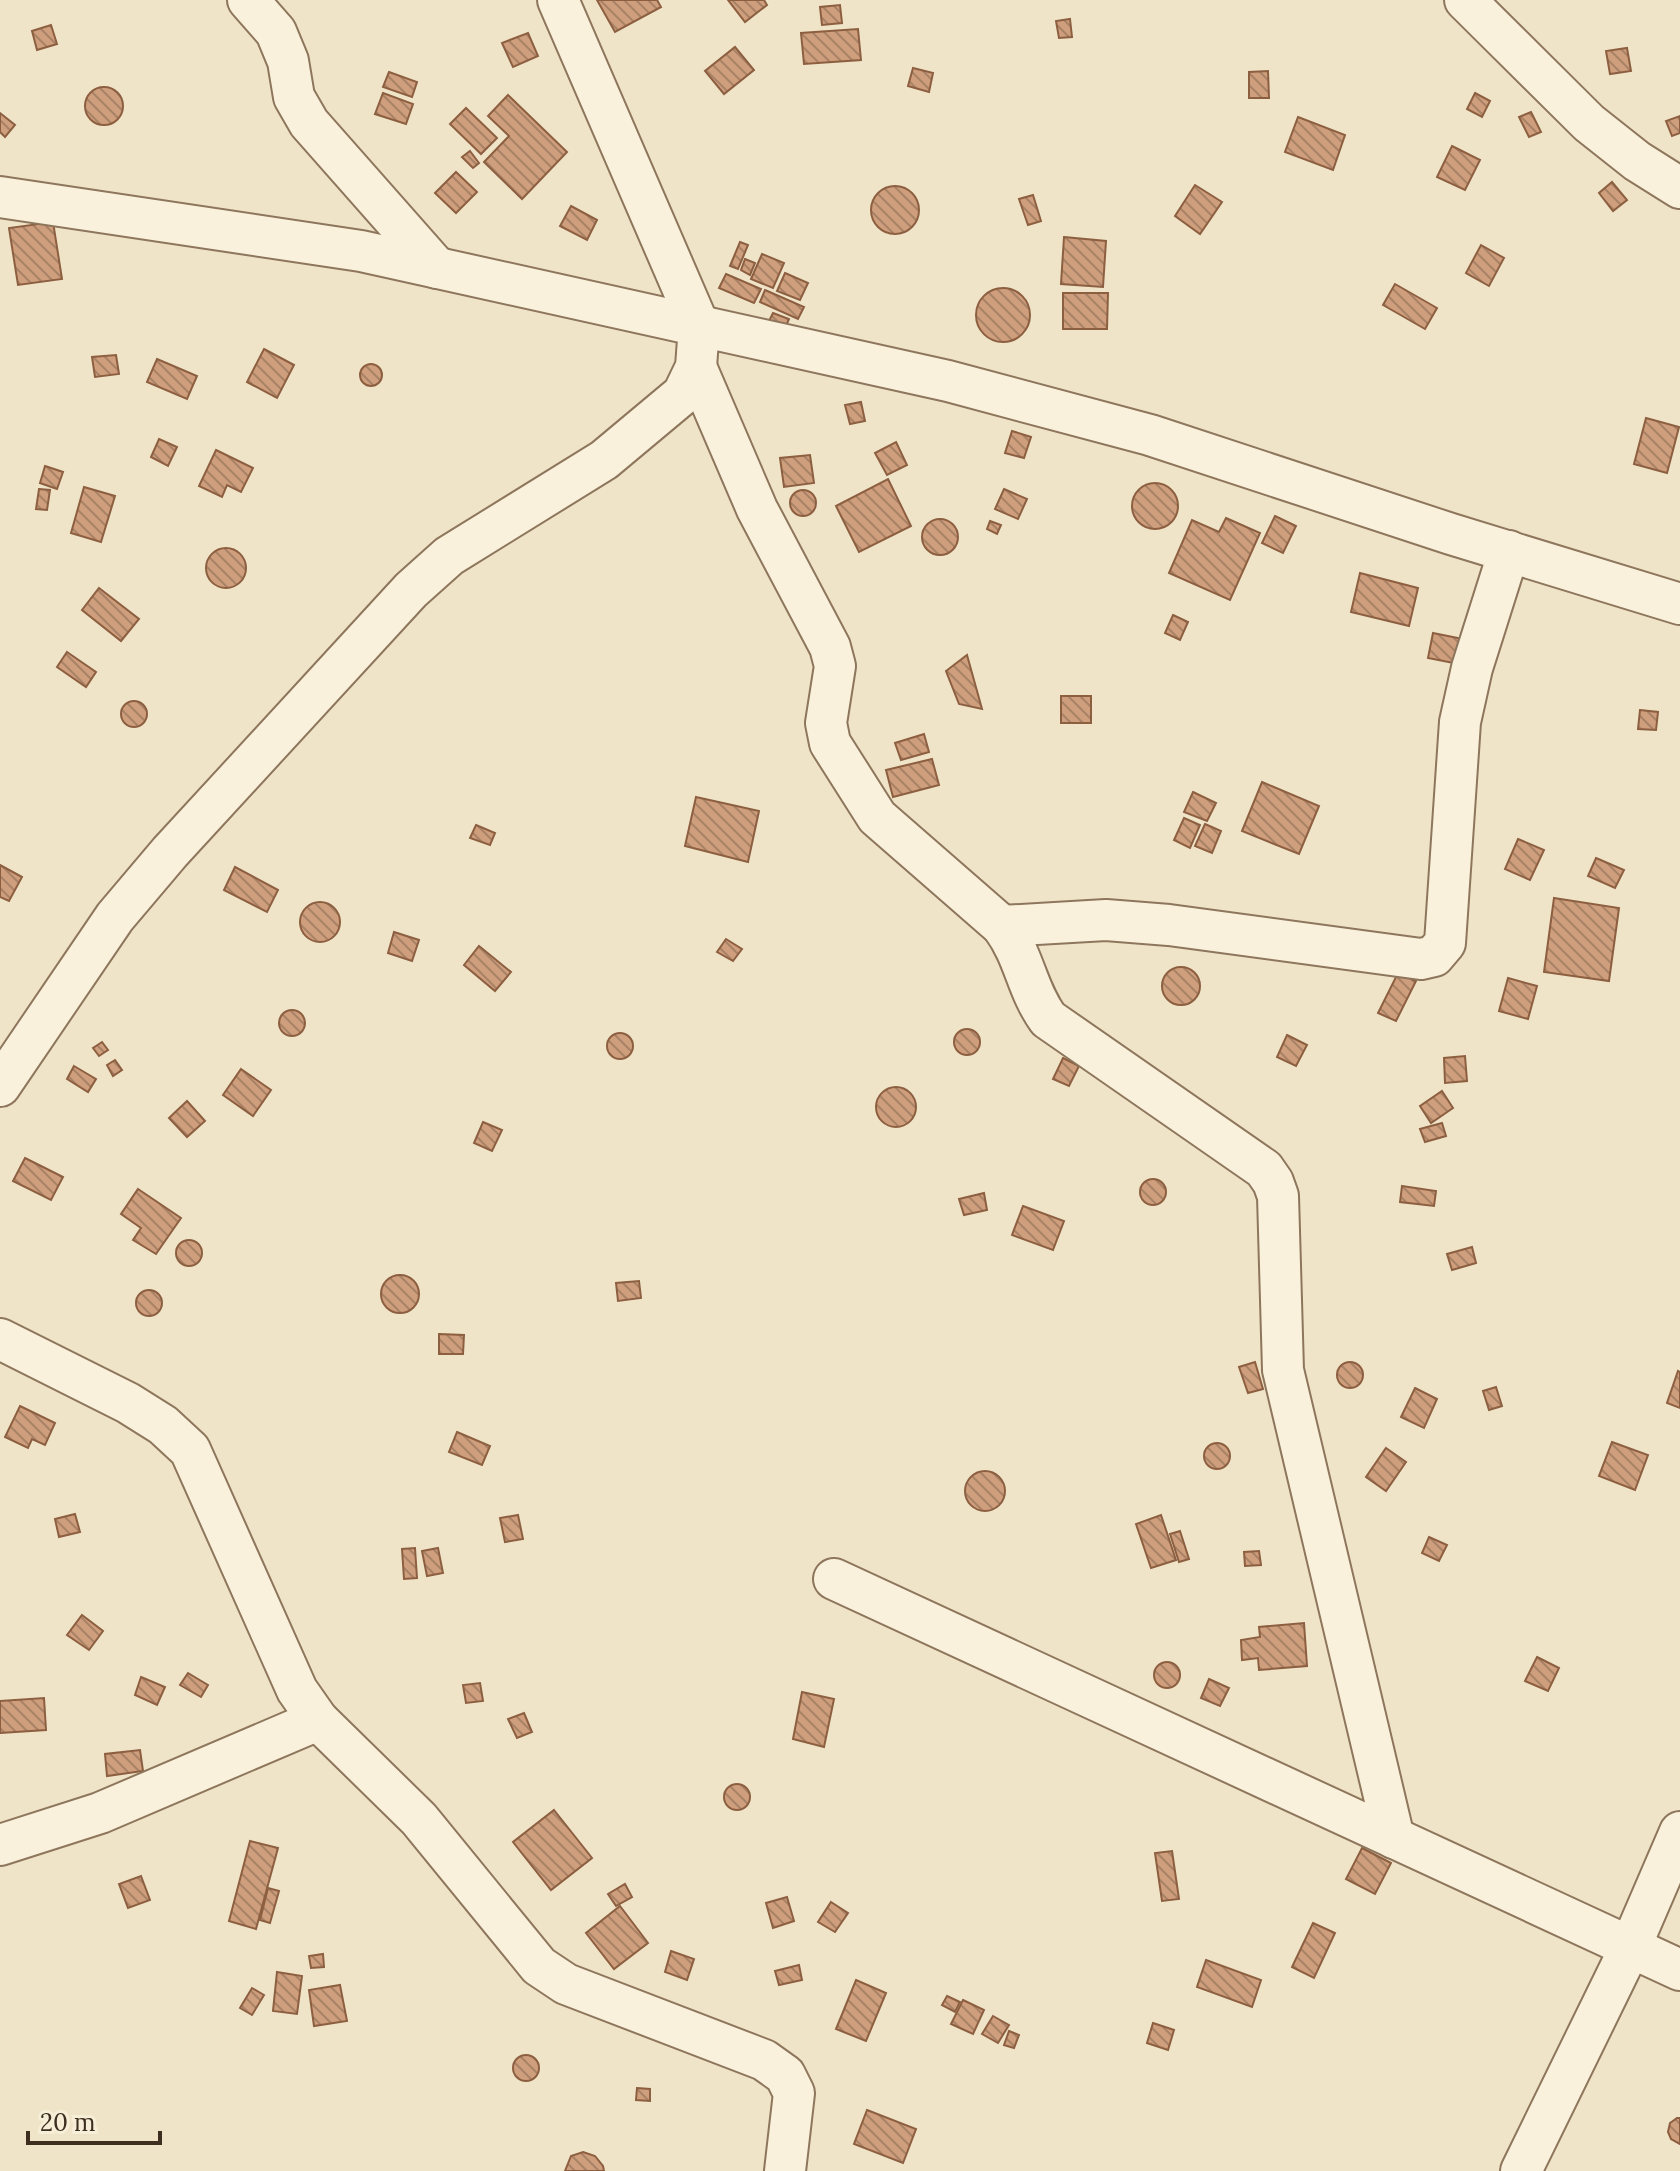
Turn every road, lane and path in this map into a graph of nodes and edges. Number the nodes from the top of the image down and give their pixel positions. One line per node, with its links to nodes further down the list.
1 (248, 0): 6 (street)
2 (558, 0): 7 (street)
3 (1465, 0): 4 (street)
4 (1680, 188)
5 (0, 197): 6 (street)
6 (437, 268): 7 (street)
7 (699, 326): 8 (street); 9 (street)
8 (696, 367): 11 (street); 12 (street)
9 (1509, 551): 10 (street); 11 (street)
10 (1680, 604)
11 (1002, 926): 17 (street)
12 (0, 1086)
13 (0, 1339): 15 (street)
14 (834, 1579): 17 (street)
15 (318, 1720): 18 (street); 21 (street)
16 (1680, 1832): 19 (street)
17 (1394, 1838): 19 (street)
18 (0, 1845)
19 (1630, 1948): 20 (street); 22 (street)
20 (1680, 1970)
21 (785, 2171)
22 (1521, 2171)

